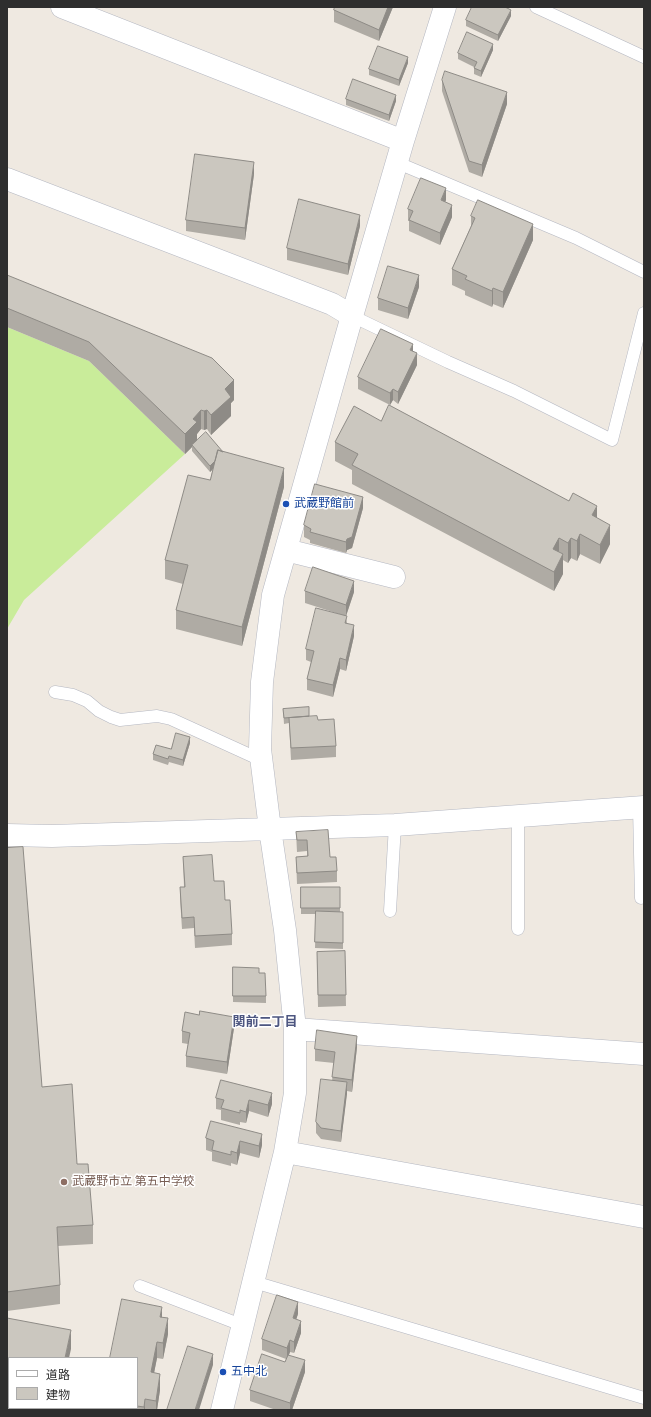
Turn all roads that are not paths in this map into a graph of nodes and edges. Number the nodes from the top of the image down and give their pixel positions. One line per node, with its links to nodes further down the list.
1 (62, 7): 5 (street)
2 (445, 7): 5 (street)
3 (536, 7): 4 (lane)
4 (644, 57)
5 (404, 141): 6 (street)
6 (398, 163): 8 (lane); 10 (street)
7 (7, 179): 10 (street)
8 (644, 272)
9 (644, 313): 10 (lane)
10 (352, 316): 11 (street)
11 (286, 550): 12 (street); 14 (street)
12 (394, 577)
13 (56, 692): 14 (lane)
14 (261, 760): 18 (street)
15 (642, 807): 16 (street); 20 (lane)
16 (518, 816): 17 (street); 22 (lane)
17 (395, 825): 18 (street); 21 (lane)
18 (270, 829): 19 (street); 23 (street)
19 (7, 835)
20 (641, 898)
21 (390, 911)
22 (518, 929)
23 (295, 1029): 24 (street); 25 (street)
24 (644, 1054)
25 (286, 1152): 26 (street); 27 (street)
26 (644, 1217)
27 (254, 1282): 29 (street); 30 (lane)
28 (140, 1286): 29 (lane)
29 (244, 1326): 31 (street)
30 (644, 1398)
31 (222, 1410)

